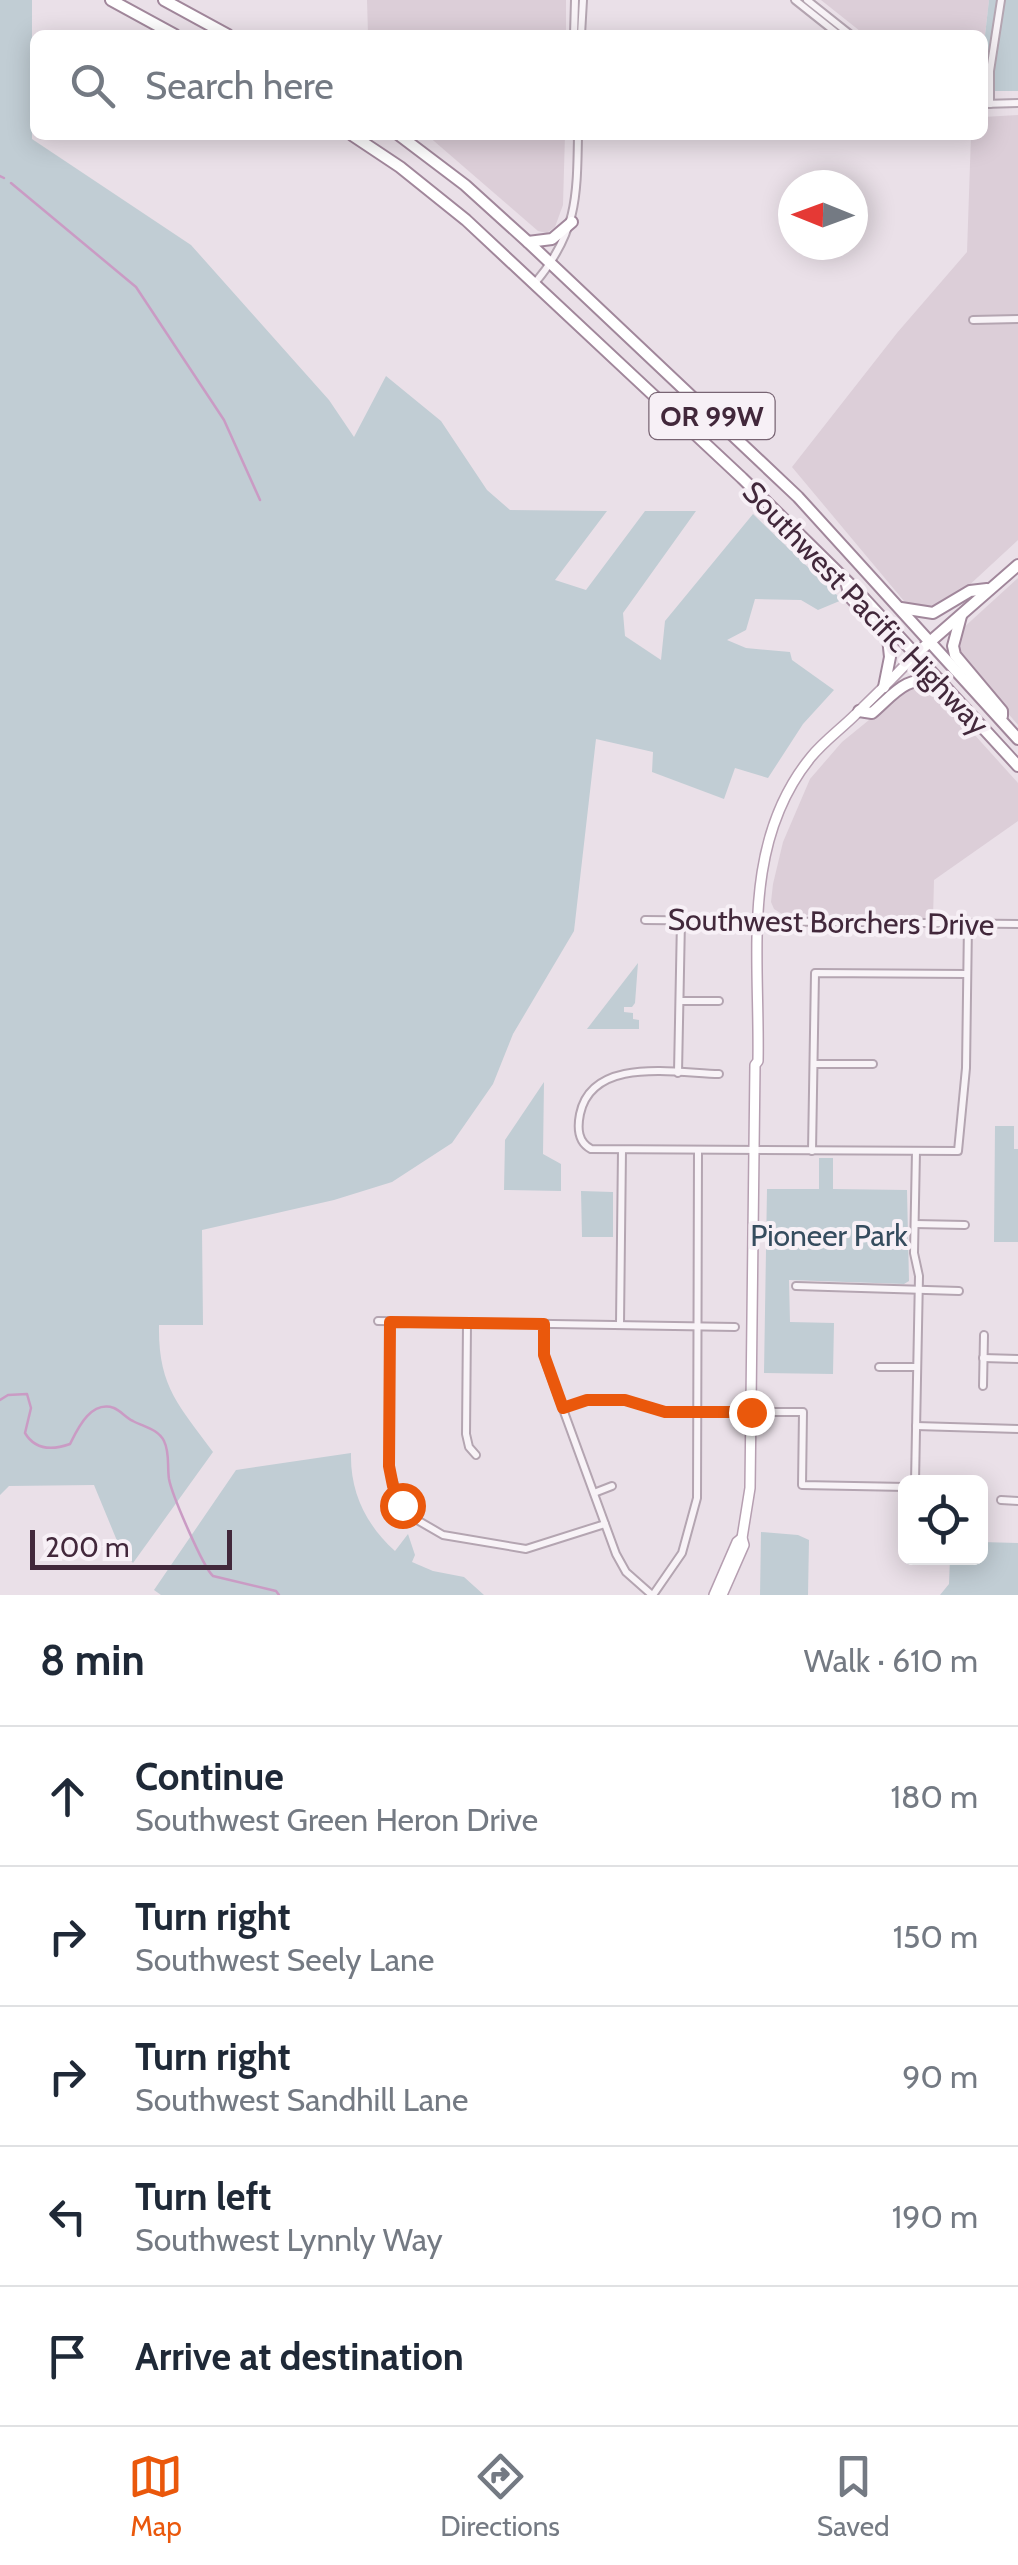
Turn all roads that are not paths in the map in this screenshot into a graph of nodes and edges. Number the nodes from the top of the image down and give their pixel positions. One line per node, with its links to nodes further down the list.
1 (111, 0): 8 (highway)
2 (164, 0): 9 (highway)
3 (575, 0): 10 (street)
4 (583, 0): 11 (street)
5 (796, 0): 12 (street)
6 (807, 0): 13 (street)
7 (1000, 0): 14 (street)
8 (166, 30)
9 (219, 30)
10 (577, 30)
11 (578, 30)
12 (833, 30)
13 (845, 30)
14 (988, 88)
15 (988, 104): 16 (street)
16 (1018, 104)
17 (359, 140): 23 (highway, Southwest Pacific Highway / OR 99W)
18 (406, 140): 21 (highway, Southwest Pacific Highway / OR 99W)
19 (578, 140): 20 (street)
20 (572, 222): 21 (highway); 22 (street)
21 (528, 242): 22 (highway, Southwest Pacific Highway / OR 99W)
22 (551, 264): 23 (street); 29 (highway, Southwest Pacific Highway / OR 99W)
23 (534, 283): 27 (highway, Southwest Pacific Highway / OR 99W)
24 (1018, 319): 25 (street)
25 (973, 320)
26 (1018, 565): 28 (highway)
27 (846, 580): 32 (highway, Southwest Pacific Highway / OR 99W); 34 (highway)
28 (988, 588): 29 (highway); 30 (highway)
29 (899, 608): 31 (highway, Southwest Pacific Highway / OR 99W)
30 (962, 613): 31 (highway); 36 (highway)
31 (930, 641): 32 (highway); 36 (highway, Southwest Pacific Highway / OR 99W)
32 (916, 654): 33 (highway, Southwest Pacific Highway / OR 99W); 34 (main road)
33 (940, 680): 35 (highway); 38 (highway, Southwest Pacific Highway / OR 99W)
34 (884, 686): 35 (main road)
35 (859, 711): 41 (main road)
36 (1003, 722): 37 (highway, Southwest Pacific Highway / OR 99W)
37 (1018, 738)
38 (1018, 766)
39 (645, 920): 40 (street, Southwest Borchers Drive)
40 (681, 920): 41 (street, Southwest Borchers Drive); 45 (street)
41 (758, 921): 42 (street, Southwest Borchers Drive); 53 (main road)
42 (968, 923): 43 (street, Southwest Borchers Drive); 44 (street)
43 (1018, 924)
44 (966, 974): 47 (street); 55 (street)
45 (680, 1001): 46 (street); 49 (street)
46 (720, 1001)
47 (814, 1064): 48 (street); 54 (street)
48 (874, 1064)
49 (678, 1073): 50 (street); 51 (street)
50 (719, 1074)
51 (622, 1150): 52 (street); 65 (street)
52 (698, 1151): 53 (street); 66 (street)
53 (754, 1151): 54 (street); 76 (main road)
54 (812, 1151): 55 (street)
55 (916, 1152): 56 (street)
56 (914, 1224): 57 (street); 59 (street)
57 (965, 1224)
58 (796, 1286): 59 (street)
59 (918, 1290): 60 (street); 71 (street)
60 (959, 1291)
61 (378, 1322): 62 (street)
62 (390, 1322): 63 (street); 86 (street)
63 (467, 1324): 64 (street); 79 (street)
64 (544, 1324): 65 (street); 74 (street)
65 (620, 1324): 66 (street)
66 (698, 1327): 67 (street); 75 (street)
67 (734, 1327)
68 (984, 1335): 69 (street)
69 (984, 1358): 70 (street); 73 (street)
70 (1018, 1359)
71 (916, 1366): 72 (street); 77 (street)
72 (880, 1367)
73 (983, 1386)
74 (563, 1408): 75 (street); 83 (street)
75 (698, 1412): 76 (street); 88 (street)
76 (751, 1412): 82 (street); 87 (main road)
77 (916, 1426): 78 (street); 80 (street)
78 (1018, 1428)
79 (476, 1456)
80 (915, 1475)
81 (612, 1486): 83 (street)
82 (898, 1487)
83 (594, 1493): 86 (street)
84 (1001, 1500): 85 (street)
85 (1018, 1501)
86 (605, 1524): 88 (street)
87 (742, 1538): 89 (main road); 90 (main road)
88 (652, 1595)
89 (714, 1595)
90 (722, 1595)

